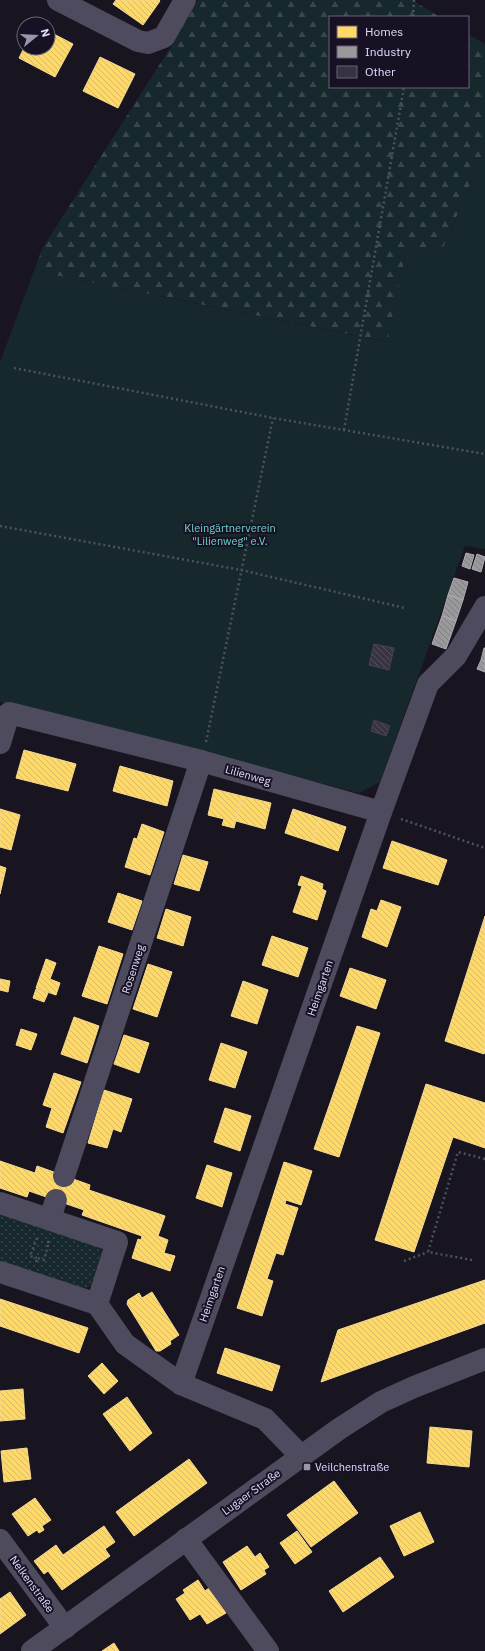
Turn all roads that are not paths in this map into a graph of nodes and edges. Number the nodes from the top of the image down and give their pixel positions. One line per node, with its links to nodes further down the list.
1 (185, 0): 2 (street)
2 (68, 2)
3 (485, 607): 6 (street, Heimgarten)
4 (0, 743): 5 (street, Lilienweg)
5 (201, 762): 6 (street, Lilienweg); 7 (street, Rosenweg)
6 (381, 812): 12 (street, Heimgarten)
7 (64, 1176)
8 (0, 1203): 10 (street)
9 (0, 1272): 10 (street)
10 (97, 1304): 12 (street)
11 (485, 1359): 13 (street, Lugaer Straße)
12 (181, 1384): 13 (street)
13 (301, 1456): 14 (street, Lugaer Straße)
14 (186, 1539): 16 (street, Lugaer Straße); 18 (street)
15 (0, 1540): 16 (street, Nelkenstraße)
16 (65, 1628): 17 (street, Lugaer Straße)
17 (32, 1651)
18 (268, 1651)

